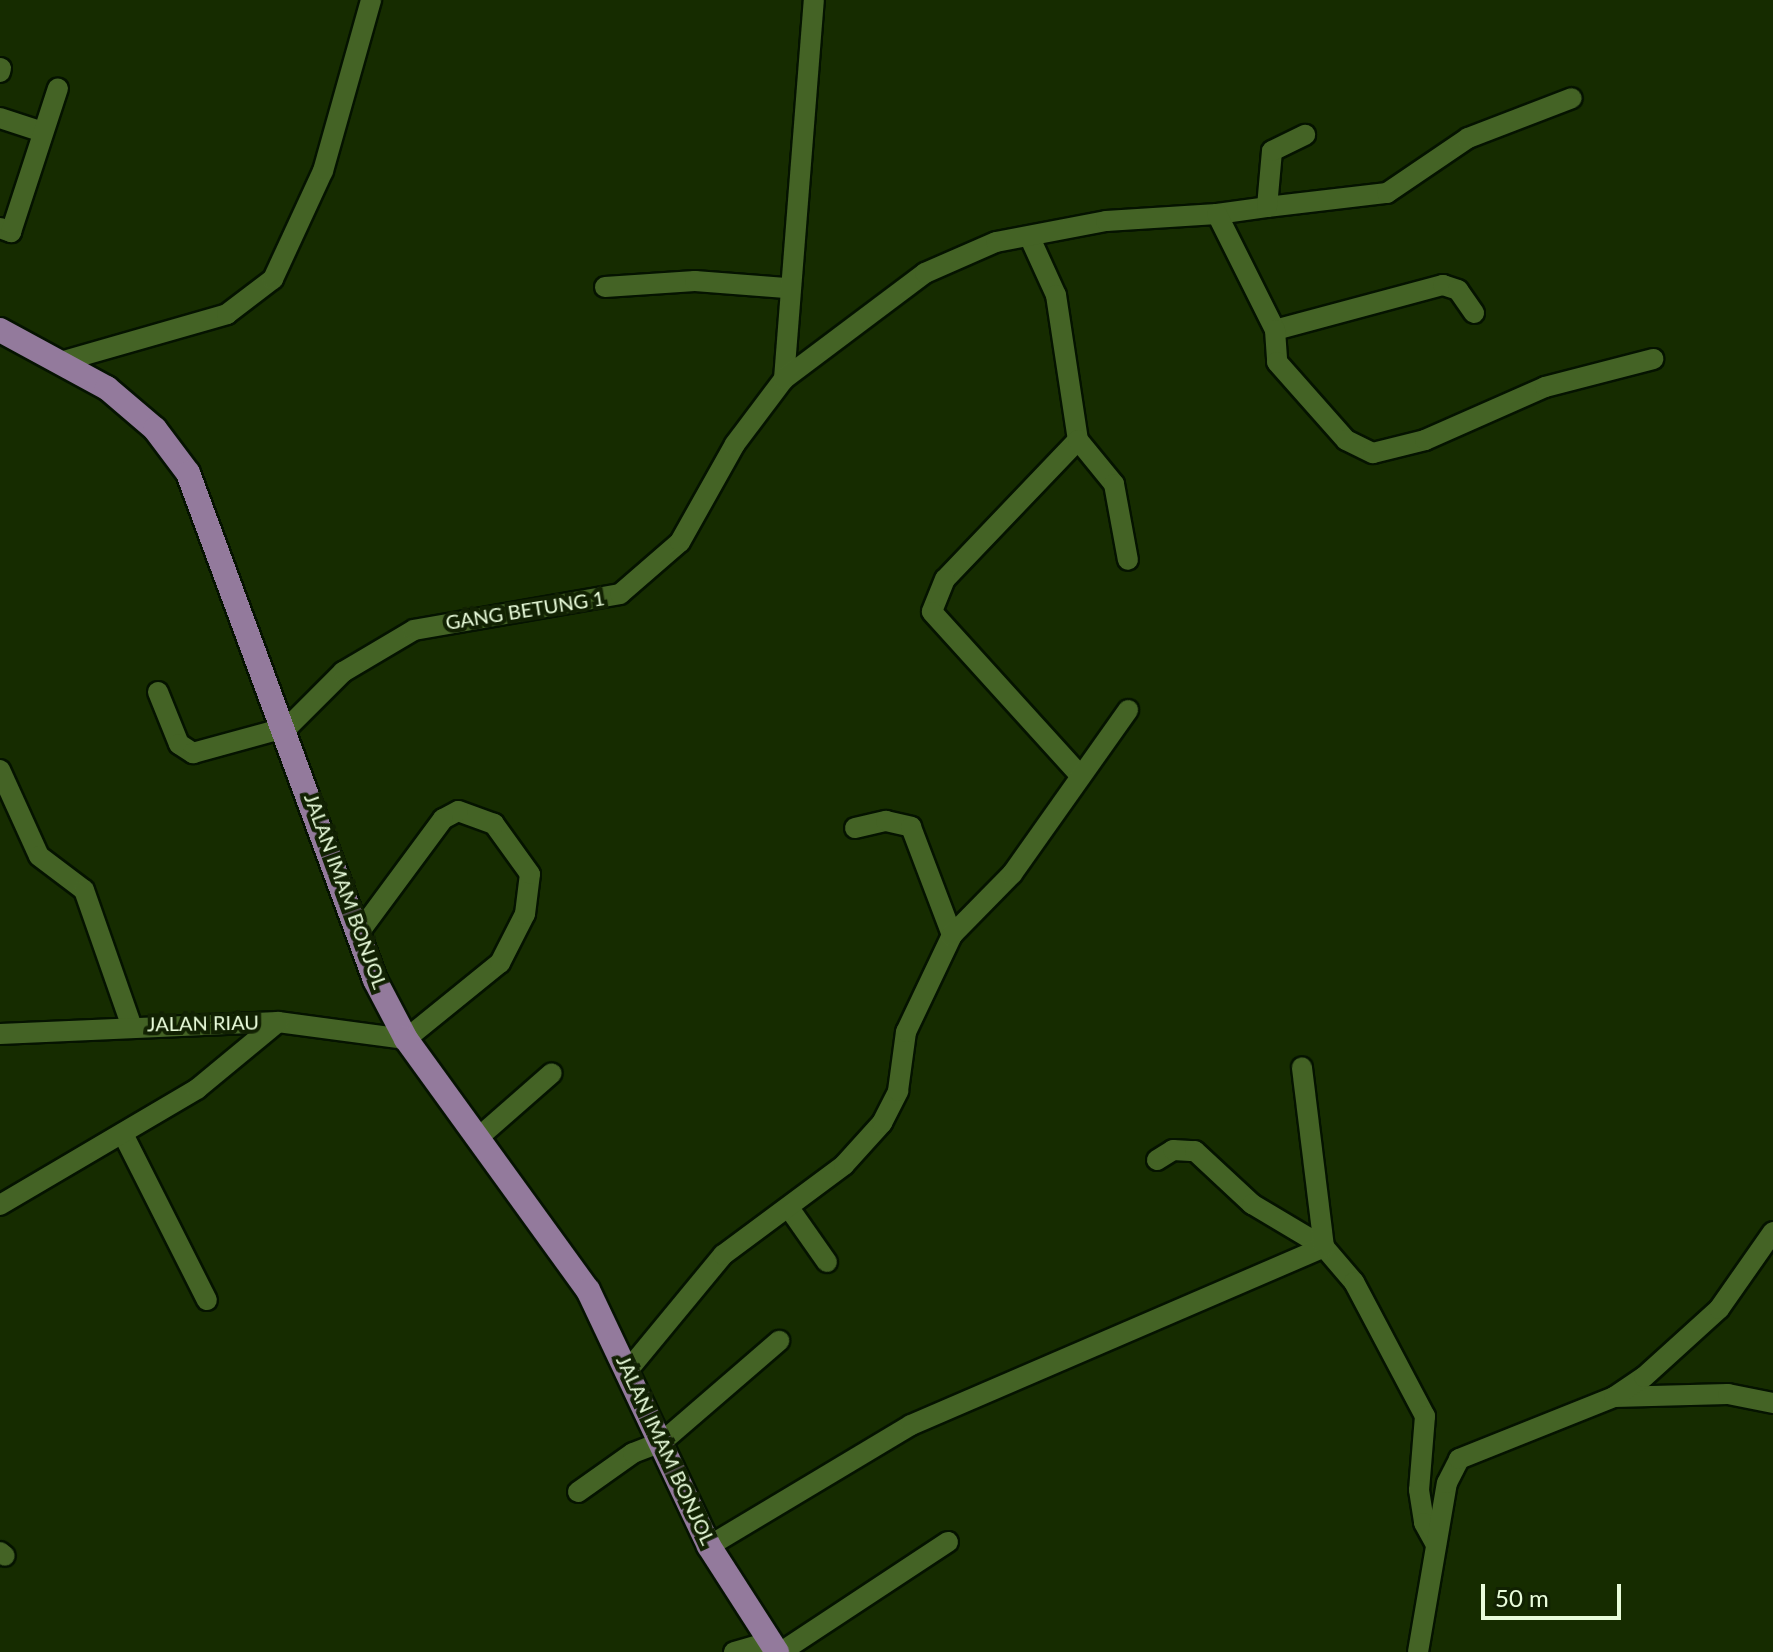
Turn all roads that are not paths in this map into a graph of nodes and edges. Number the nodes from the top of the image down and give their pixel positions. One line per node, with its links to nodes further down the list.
1 (371, 0): 18 (street)
2 (814, 0): 13 (street)
3 (58, 88): 6 (street)
4 (1572, 98): 8 (street, GANG BETUNG 1)
5 (0, 118): 6 (street)
6 (43, 132): 10 (street)
7 (1305, 135): 8 (street)
8 (1267, 207): 9 (street, GANG BETUNG 1)
9 (1217, 214): 11 (street, GANG BETUNG 1); 16 (street)
10 (0, 228)
11 (1030, 238): 19 (street, GANG BETUNG 1); 20 (street)
12 (605, 287): 13 (street)
13 (786, 288): 19 (street)
14 (1474, 313): 16 (street)
15 (0, 330): 18 (main road, JALAN IMAM BONJOL)
16 (1275, 330): 17 (street)
17 (1653, 359)
18 (60, 362): 24 (main road, JALAN IMAM BONJOL)
19 (784, 379): 24 (street, GANG BETUNG 1)
20 (1078, 440): 21 (street); 26 (street)
21 (1128, 560)
22 (158, 692): 24 (street)
23 (1128, 710): 26 (street)
24 (288, 727): 28 (main road, JALAN IMAM BONJOL)
25 (0, 770): 31 (street)
26 (1079, 774): 29 (street)
27 (855, 828): 29 (street)
28 (358, 934): 33 (main road, JALAN IMAM BONJOL); 33 (street)
29 (952, 935): 40 (street)
30 (278, 1022): 31 (street, JALAN RIAU); 33 (street, JALAN RIAU); 36 (street)
31 (131, 1024): 32 (street, JALAN RIAU)
32 (0, 1034)
33 (406, 1039): 37 (main road, JALAN IMAM BONJOL)
34 (1302, 1067): 42 (street)
35 (552, 1073): 37 (street)
36 (123, 1134): 39 (street); 44 (street)
37 (478, 1138): 46 (main road, JALAN IMAM BONJOL)
38 (1157, 1160): 42 (street)
39 (0, 1205)
40 (789, 1208): 43 (street); 46 (street)
41 (1773, 1232): 47 (street)
42 (1324, 1247): 52 (street); 53 (street)
43 (827, 1262)
44 (207, 1300)
45 (779, 1341): 49 (street)
46 (629, 1369): 49 (main road, JALAN IMAM BONJOL)
47 (1614, 1397): 48 (street); 52 (street)
48 (1773, 1403)
49 (662, 1442): 50 (street); 53 (main road, JALAN IMAM BONJOL)
50 (578, 1492)
51 (948, 1542): 54 (street)
52 (1436, 1545): 56 (street)
53 (709, 1546): 54 (main road, JALAN IMAM BONJOL)
54 (776, 1649): 55 (street)
55 (734, 1652)
56 (1418, 1652)

